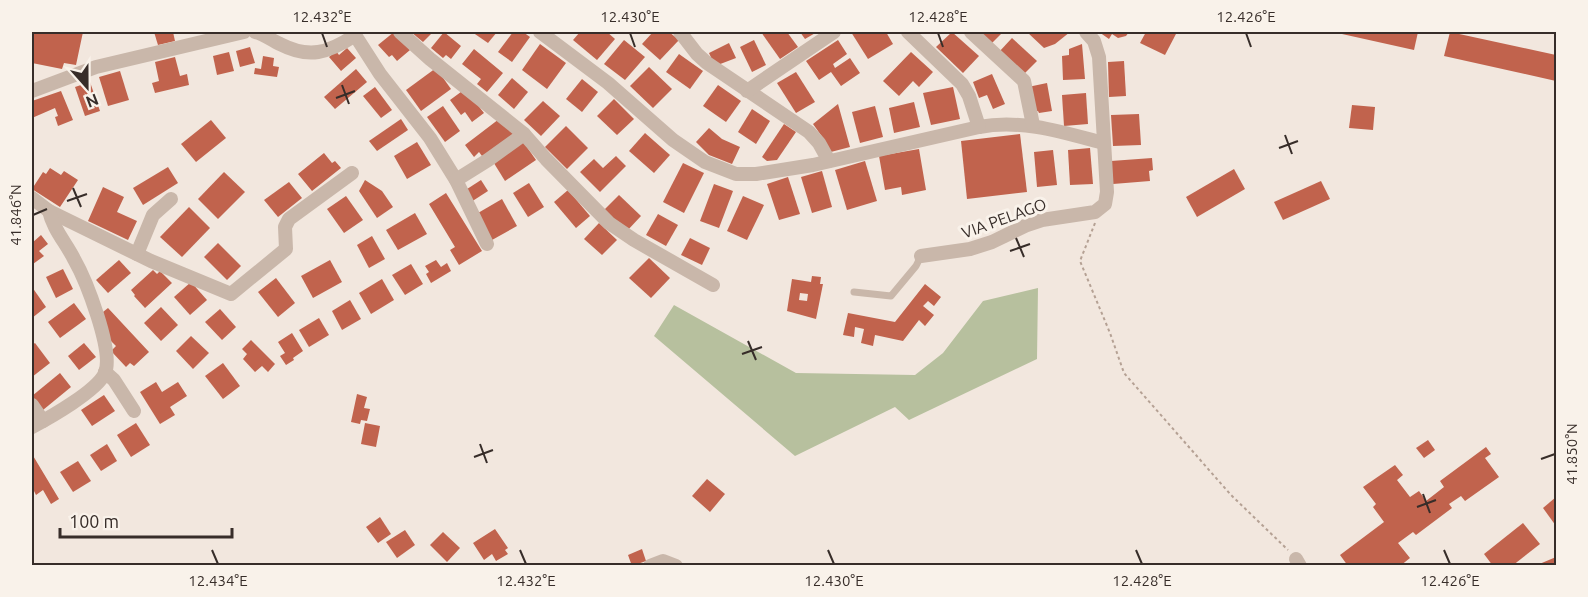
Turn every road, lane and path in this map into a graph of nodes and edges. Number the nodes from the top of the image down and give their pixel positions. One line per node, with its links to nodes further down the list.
1 (244, 32): 11 (street)
2 (255, 32): 10 (street)
3 (400, 32): 15 (street)
4 (540, 32): 17 (street)
5 (680, 32): 12 (street)
6 (834, 32): 12 (street)
7 (908, 32): 14 (street)
8 (970, 32): 13 (street)
9 (1086, 32): 16 (street)
10 (353, 34): 19 (street)
11 (32, 91)
12 (747, 91): 17 (street)
13 (1033, 125): 14 (street); 16 (street)
14 (979, 127): 17 (street)
15 (524, 134): 19 (street); 27 (street)
16 (1103, 143): 22 (street)
17 (829, 161)
18 (352, 173): 25 (street)
19 (456, 180): 24 (street)
20 (32, 198): 23 (street)
21 (171, 199): 25 (street)
22 (1102, 207): 26 (street, VIA PELAGO); 33 (path)
23 (49, 211): 25 (street); 29 (street)
24 (488, 244)
25 (137, 254)
26 (921, 256): 28 (lane)
27 (713, 285)
28 (854, 292)
29 (105, 372): 31 (street); 32 (street)
30 (32, 405): 32 (street)
31 (134, 411)
32 (37, 424)
33 (1298, 562)
34 (650, 566): 35 (street)
35 (676, 566)

